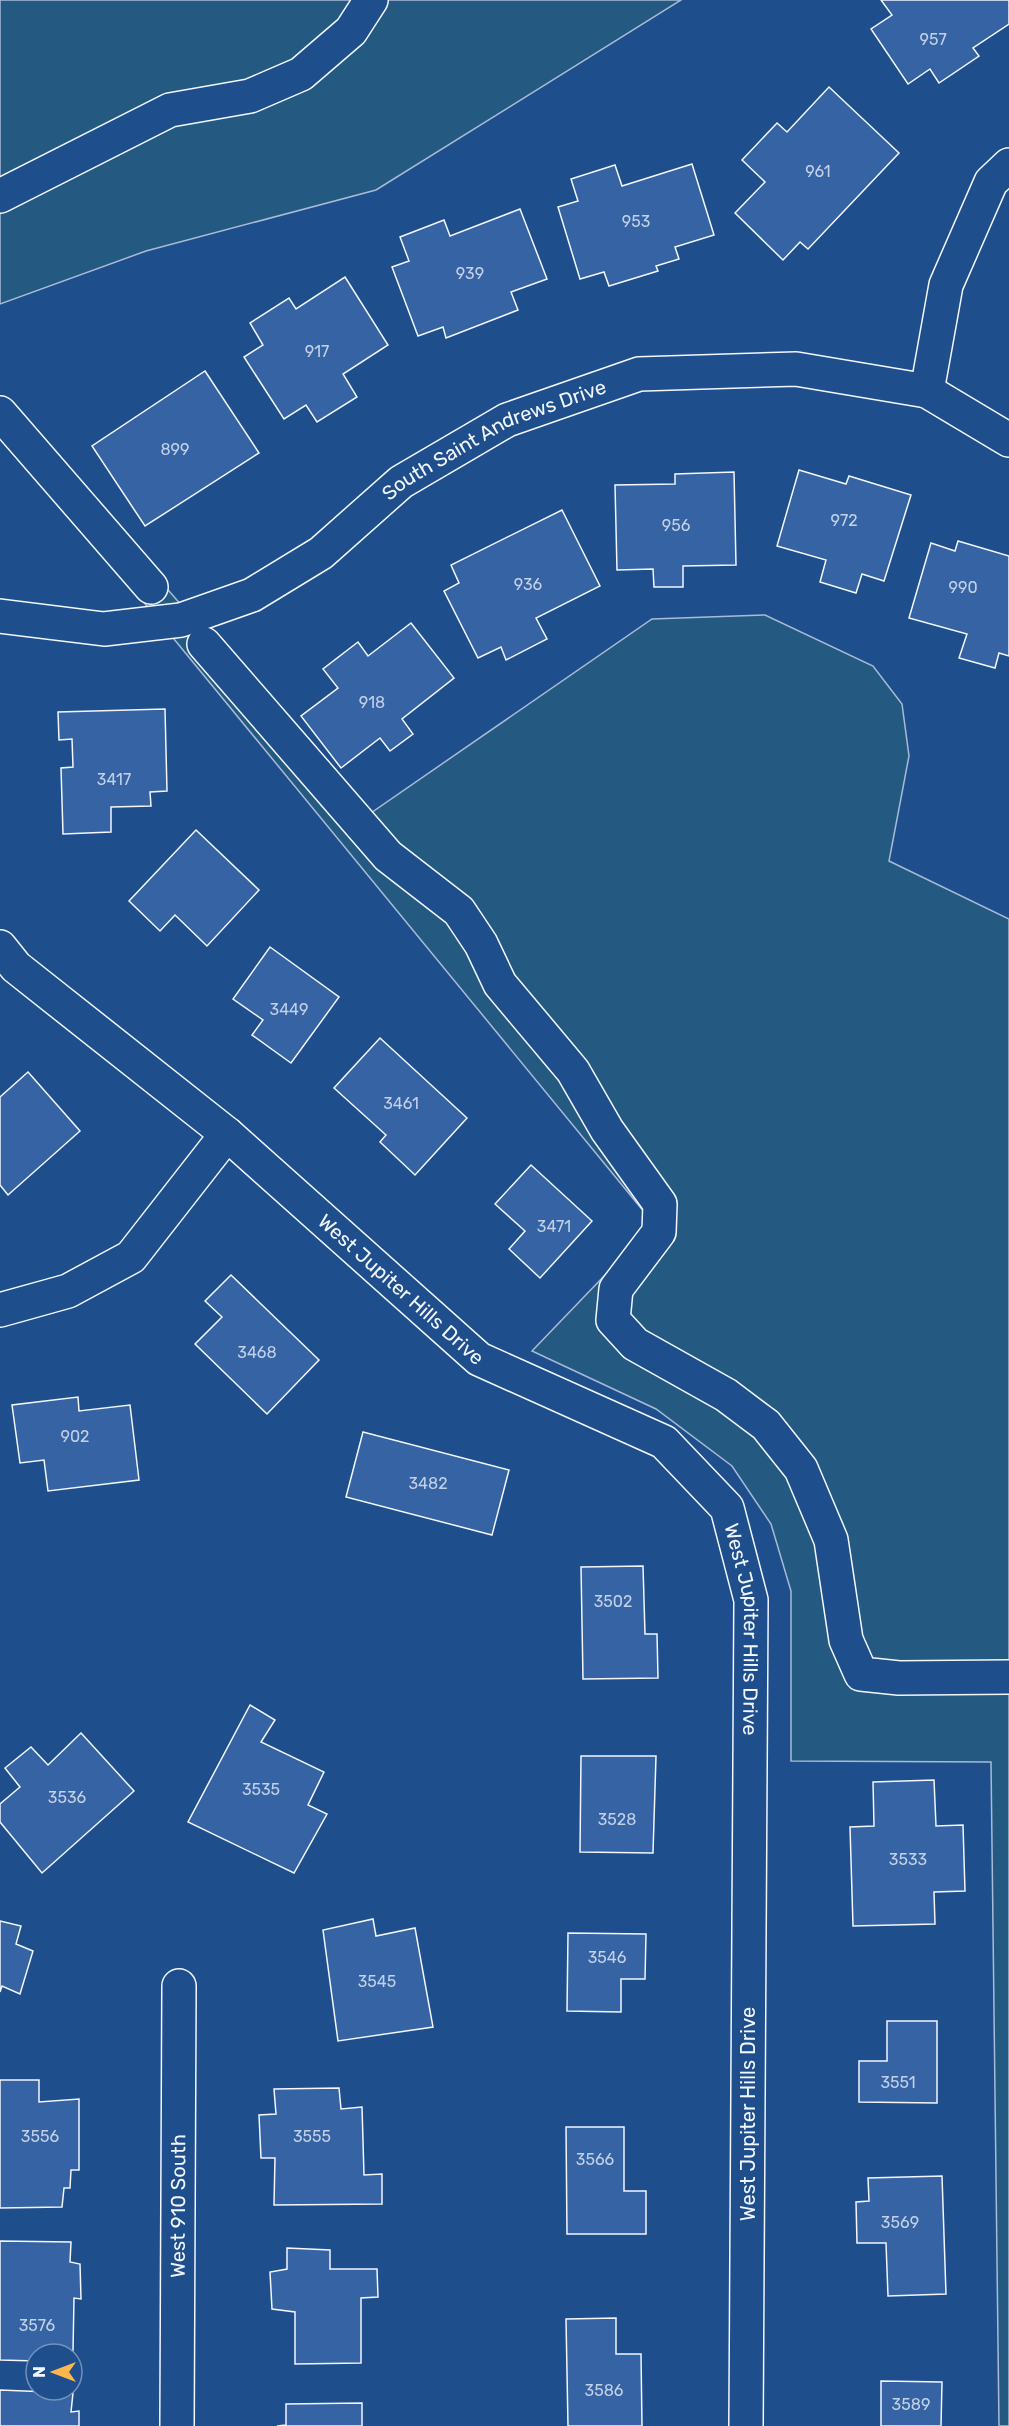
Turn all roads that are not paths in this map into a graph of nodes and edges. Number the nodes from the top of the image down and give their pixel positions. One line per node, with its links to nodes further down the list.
1 (371, 0): 3 (street)
2 (1009, 165): 4 (street)
3 (0, 196)
4 (927, 391): 6 (street, South Saint Andrews Drive); 8 (street, South Saint Andrews Drive)
5 (0, 413): 7 (street)
6 (1009, 440)
7 (151, 587)
8 (0, 616)
9 (204, 644): 13 (street)
10 (0, 947): 11 (street, West Jupiter Hills Drive)
11 (227, 1134): 12 (street); 16 (street, West Jupiter Hills Drive)
12 (0, 1310)
13 (1009, 1677)
14 (178, 1986): 15 (street, West 910 South)
15 (177, 2426)
16 (746, 2426)

